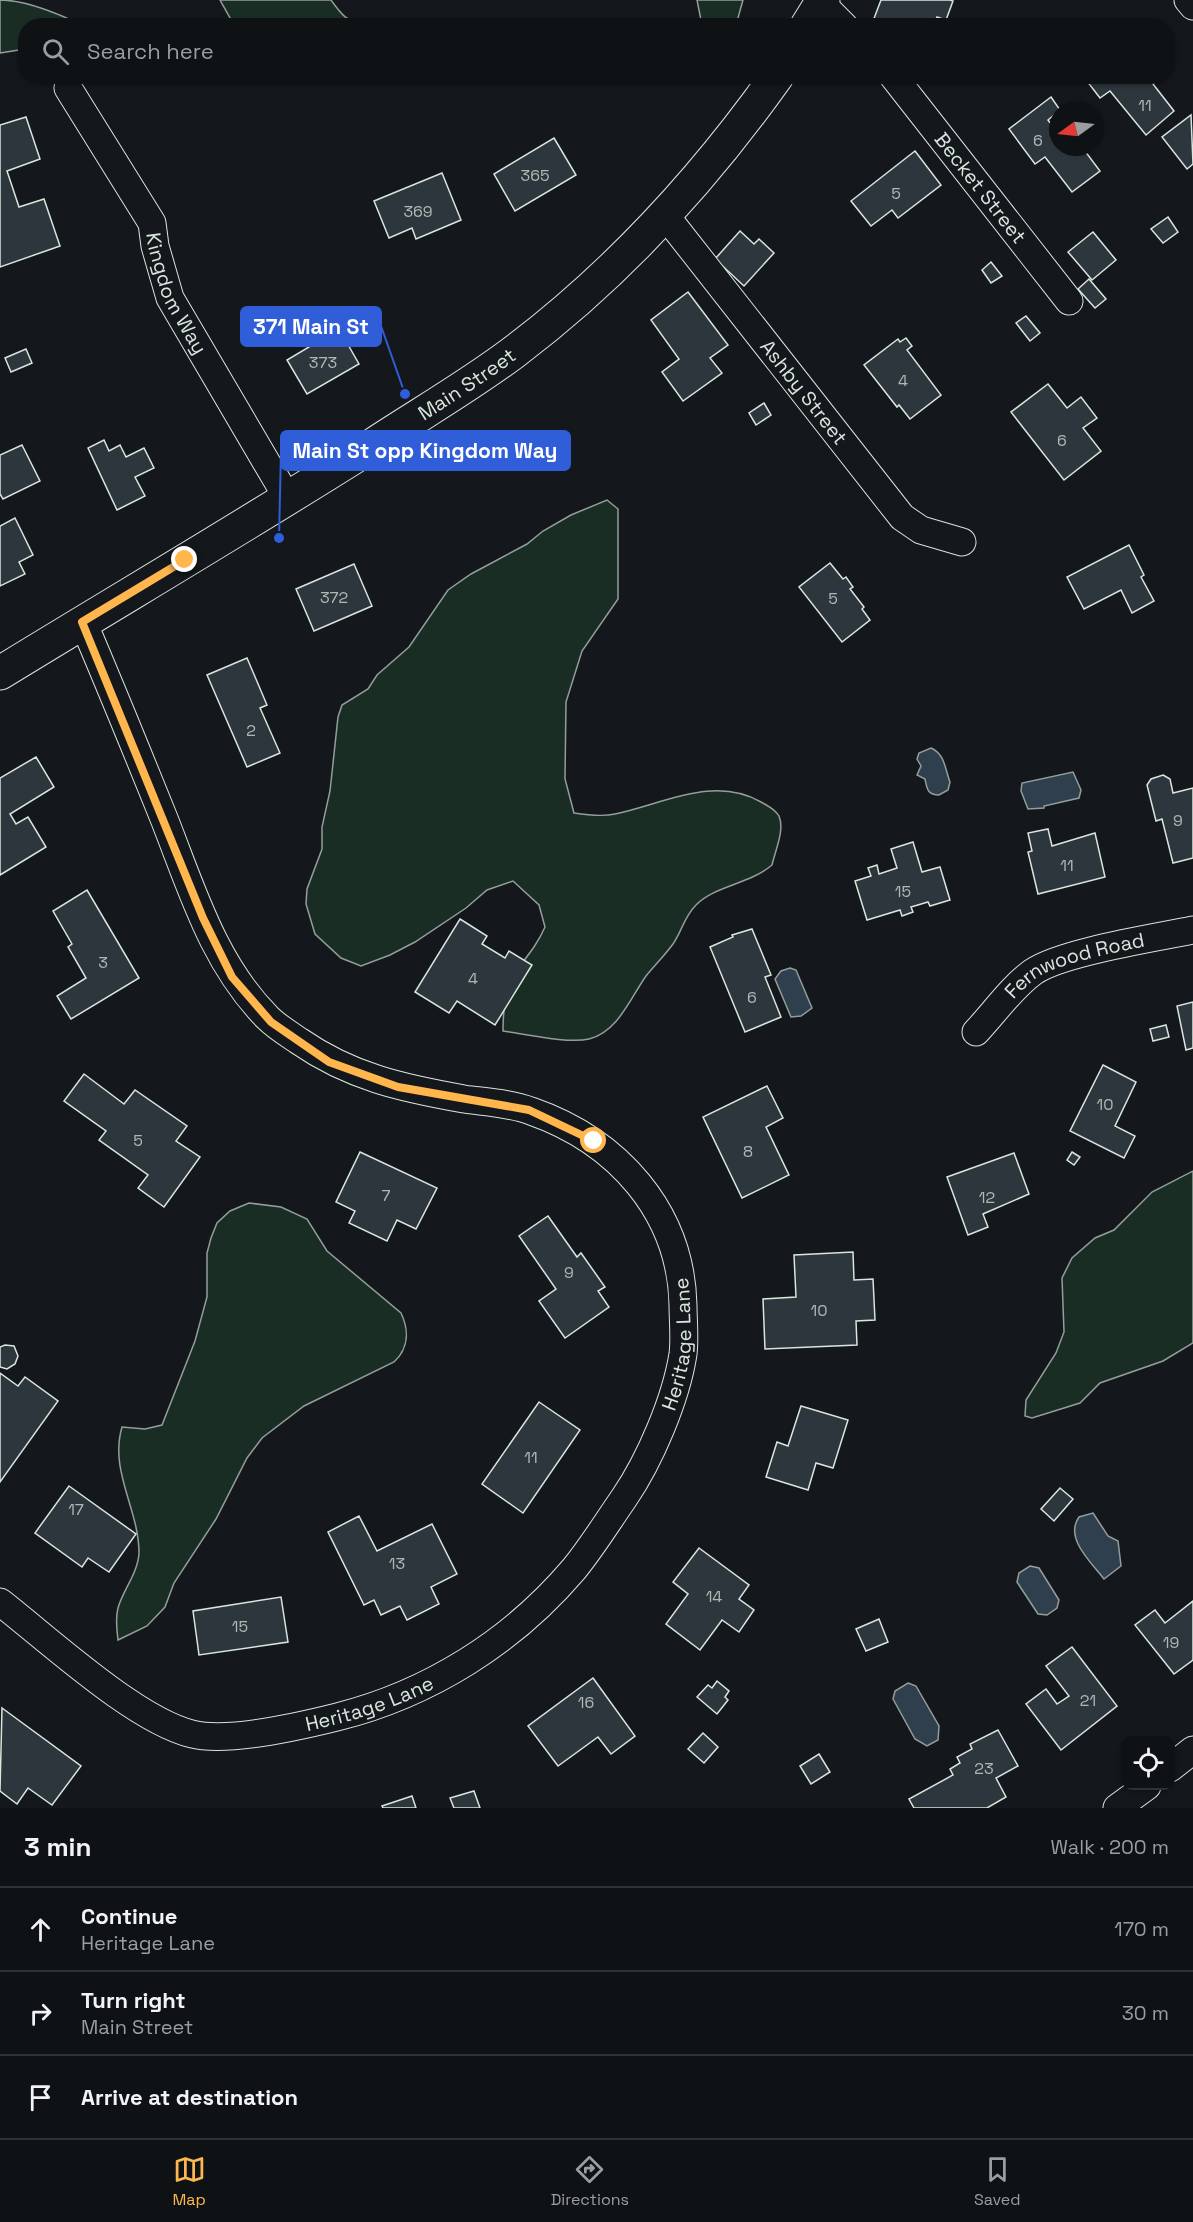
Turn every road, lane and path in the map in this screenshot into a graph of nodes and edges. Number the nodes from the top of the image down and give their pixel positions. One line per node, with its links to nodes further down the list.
1 (1188, 0): 2 (street)
2 (1193, 6)
3 (817, 10): 4 (street)
4 (830, 18)
5 (771, 84): 8 (main road, Main Street)
6 (899, 84): 9 (street, Becket Street)
7 (68, 88): 10 (street, Kingdom Way)
8 (665, 215): 10 (main road, Main Street); 11 (street, Ashby Street)
9 (1069, 300)
10 (288, 499): 12 (main road, Main Street)
11 (962, 542)
12 (82, 622): 13 (main road, Main Street); 16 (street, Heritage Lane)
13 (0, 673)
14 (1193, 930): 15 (street, Fernwood Road)
15 (976, 1032)
16 (0, 1602)
17 (1193, 1750): 18 (street)
18 (1175, 1764)
19 (1140, 1790): 20 (street)
20 (1117, 1808)

